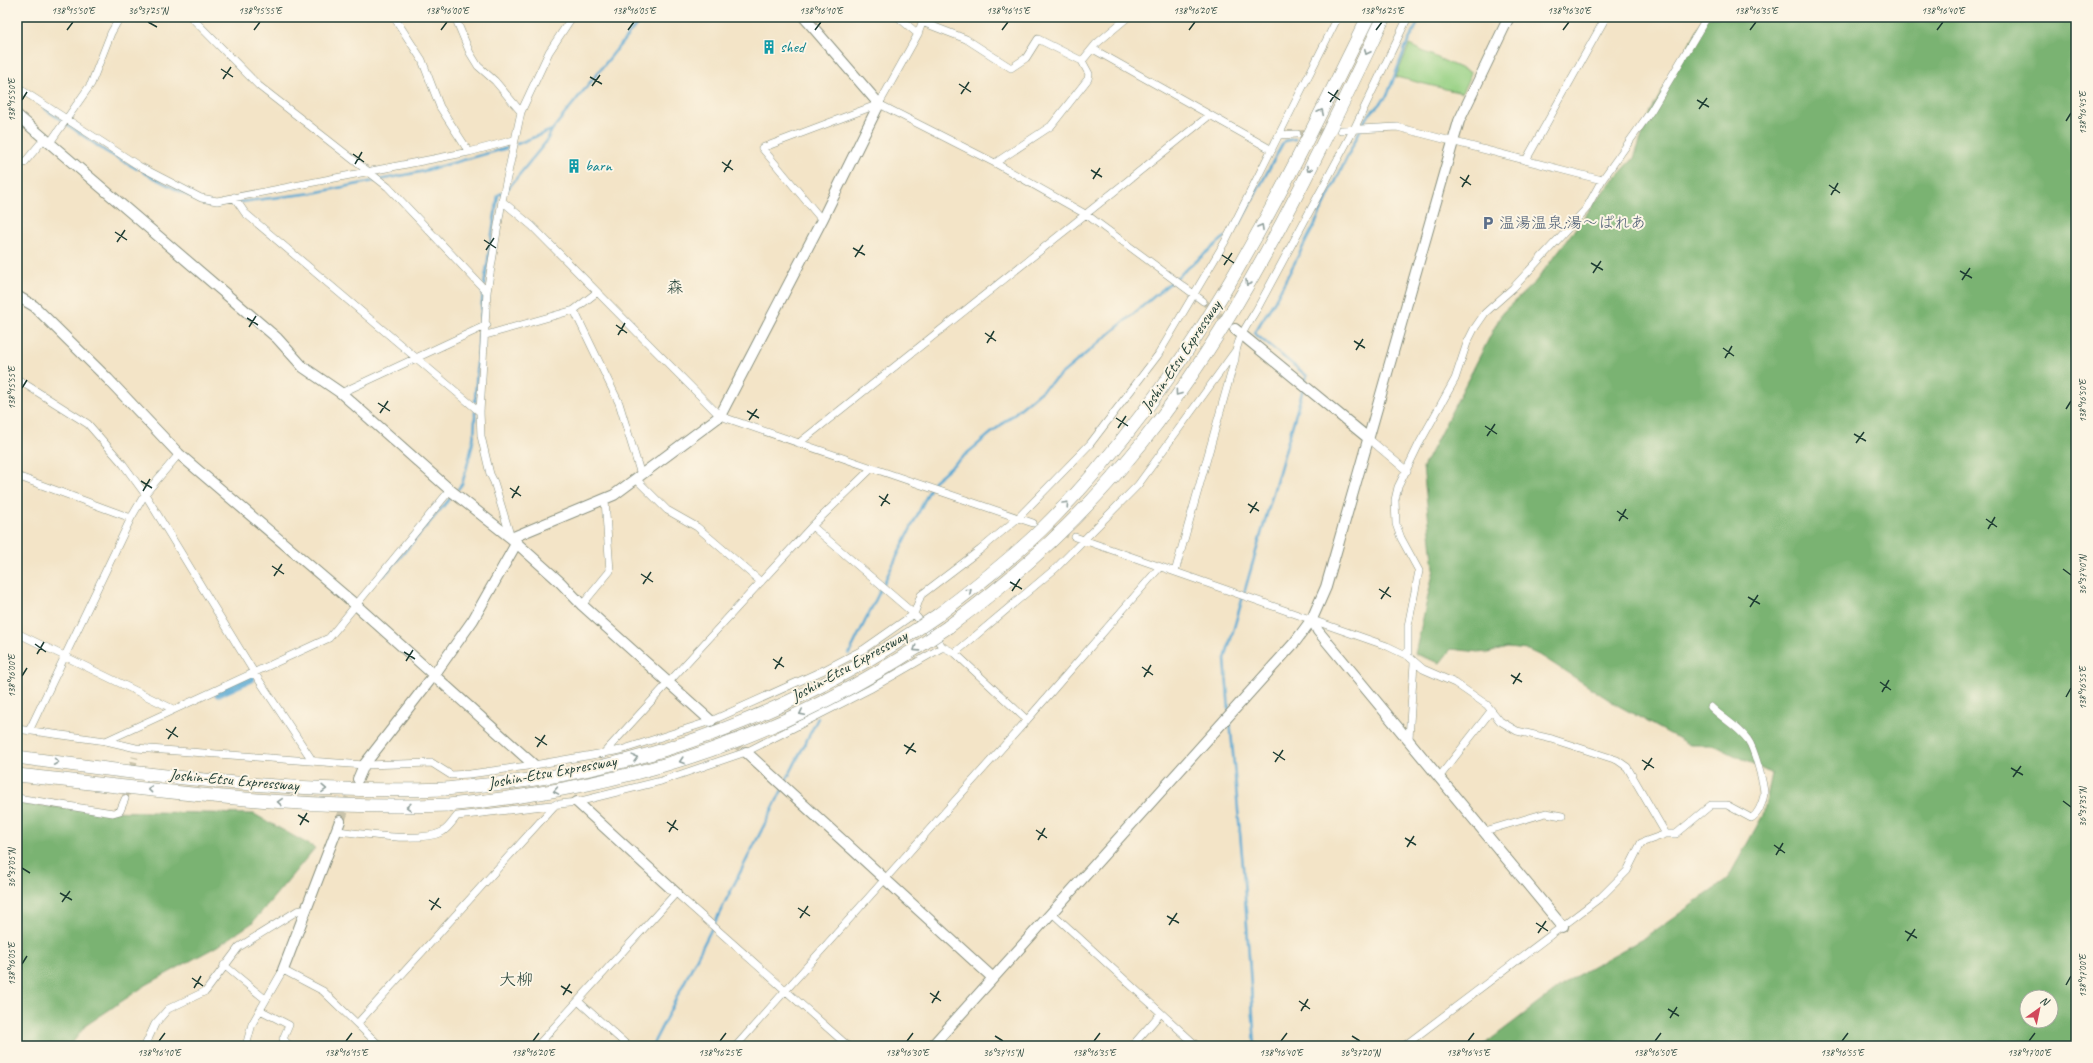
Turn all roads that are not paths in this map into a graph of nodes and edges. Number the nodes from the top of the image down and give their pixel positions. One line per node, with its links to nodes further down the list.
1 (120, 17): 25 (street)
2 (191, 17): 38 (street)
3 (394, 17): 34 (street)
4 (455, 17): 22 (street)
5 (572, 17): 22 (street)
6 (804, 17): 21 (street)
7 (898, 17): 17 (street)
8 (1128, 17): 18 (street)
9 (1338, 17): 29 (street)
10 (1368, 17): 104 (highway, Joshin-Etsu Expressway, one-way to 10, bridge)
11 (1384, 17): 109 (highway, Joshin-Etsu Expressway, one-way to 109, bridge)
12 (1408, 17): 26 (street)
13 (1509, 17): 32 (street)
14 (1606, 17): 36 (street)
15 (1707, 17): 39 (street)
16 (923, 20): 17 (street); 19 (street)
17 (918, 34): 21 (street)
18 (1093, 49): 19 (street); 24 (street)
19 (1082, 61): 37 (street)
20 (17, 87): 25 (street)
21 (879, 104): 37 (street); 43 (street); 43 (street)
22 (521, 112): 30 (street)
23 (17, 115): 31 (street)
24 (1210, 115): 33 (street); 42 (street)
25 (66, 120): 31 (street); 40 (street)
26 (1354, 129): 27 (street); 32 (street); 51 (street)
27 (1341, 130)
28 (1297, 134): 29 (street)
29 (1279, 135): 33 (street)
30 (514, 140): 34 (street); 41 (street)
31 (47, 142): 35 (street); 56 (street)
32 (1454, 143): 36 (street); 59 (street)
33 (1272, 150): 46 (street)
34 (469, 152): 38 (street)
35 (17, 160)
36 (1526, 160): 39 (street)
37 (995, 163): 42 (street)
38 (369, 170): 40 (street); 44 (street)
39 (1602, 180): 63 (street)
40 (234, 198): 54 (street)
41 (502, 201): 44 (street); 45 (street)
42 (1087, 215): 46 (street); 60 (street)
43 (822, 220): 58 (street)
44 (487, 292): 50 (street)
45 (596, 293): 49 (street); 58 (street)
46 (1195, 295): 48 (street); 70 (street)
47 (17, 296): 61 (street)
48 (1202, 302)
49 (574, 310): 52 (street); 65 (street)
50 (487, 325): 52 (street); 54 (street)
51 (1238, 331): 53 (street); 59 (street)
52 (486, 335): 57 (street)
53 (1236, 350): 74 (street); 77 (street)
54 (415, 357): 56 (street); 57 (street)
55 (17, 379): 67 (street)
56 (341, 393): 66 (street)
57 (480, 412): 75 (street)
58 (720, 416): 60 (street); 65 (street)
59 (1368, 438): 63 (street); 82 (street)
60 (799, 443): 62 (street)
61 (179, 454): 67 (street); 80 (street)
62 (872, 468): 70 (street); 72 (street)
63 (1407, 471): 87 (street)
64 (17, 476): 69 (street)
65 (638, 477): 68 (street); 78 (street)
66 (450, 490): 75 (street); 80 (street)
67 (145, 494): 69 (street); 89 (street)
68 (605, 500): 75 (street); 79 (street)
69 (131, 518): 86 (street)
70 (1018, 518): 71 (street); 81 (street)
71 (1032, 523)
72 (812, 526): 78 (street); 81 (street)
73 (1075, 537): 74 (street)
74 (1084, 540): 76 (street); 85 (street)
75 (513, 541): 79 (street); 90 (street)
76 (1160, 567): 77 (street); 95 (street)
77 (1175, 572): 82 (street)
78 (761, 582): 91 (street)
79 (582, 605): 91 (street)
80 (357, 606): 89 (street); 90 (street)
81 (914, 614): 84 (street); 96 (street)
82 (1312, 619): 87 (street); 99 (street); 123 (street)
83 (17, 633): 86 (street)
84 (943, 647): 85 (street); 102 (street)
85 (955, 653): 95 (street)
86 (64, 656): 93 (street); 98 (street)
87 (1408, 656): 88 (street)
88 (1414, 663): 94 (street); 99 (street)
89 (255, 674): 93 (street); 106 (street)
90 (434, 675): 107 (street); 108 (street)
91 (668, 682): 96 (street); 103 (street)
92 (1711, 707): 119 (street)
93 (173, 709): 100 (street)
94 (1491, 711): 110 (street); 119 (street)
95 (1027, 720): 120 (street)
96 (711, 721): 103 (street)
97 (17, 729): 98 (street)
98 (29, 731): 100 (street)
99 (1409, 738): 110 (street)
100 (106, 742): 101 (street)
101 (136, 748): 105 (street); 106 (street)
102 (746, 752): 114 (street); 120 (street)
103 (603, 754): 108 (street)
104 (17, 757)
105 (135, 757)
106 (312, 760): 107 (street)
107 (364, 765): 108 (street); 111 (street)
108 (534, 766)
109 (17, 775)
110 (1440, 776): 118 (street)
111 (358, 779)
112 (17, 798): 113 (street)
113 (125, 799)
114 (577, 802): 115 (street); 121 (street)
115 (556, 804): 117 (street); 133 (street)
116 (1562, 816): 118 (street)
117 (339, 826): 122 (street)
118 (1485, 831): 124 (street)
119 (1666, 834): 124 (street)
120 (886, 878): 127 (street); 128 (street)
121 (676, 892): 128 (street); 130 (street)
122 (307, 909): 125 (street); 126 (street)
123 (1051, 912): 127 (street); 132 (street)
124 (1563, 927): 145 (street)
125 (224, 965): 129 (street); 134 (street)
126 (283, 970): 129 (street); 133 (street)
127 (993, 978): 142 (street)
128 (787, 990): 140 (street); 141 (street)
129 (265, 999): 131 (street)
130 (578, 1001): 138 (street); 139 (street)
131 (260, 1010): 135 (street); 136 (street)
132 (1161, 1013): 143 (street); 144 (street)
133 (357, 1024): 137 (street)
134 (145, 1046)
135 (246, 1046)
136 (290, 1046)
137 (380, 1046)
138 (537, 1046)
139 (628, 1046)
140 (736, 1046)
141 (848, 1046)
142 (932, 1046)
143 (1132, 1046)
144 (1197, 1046)
145 (1404, 1046)

